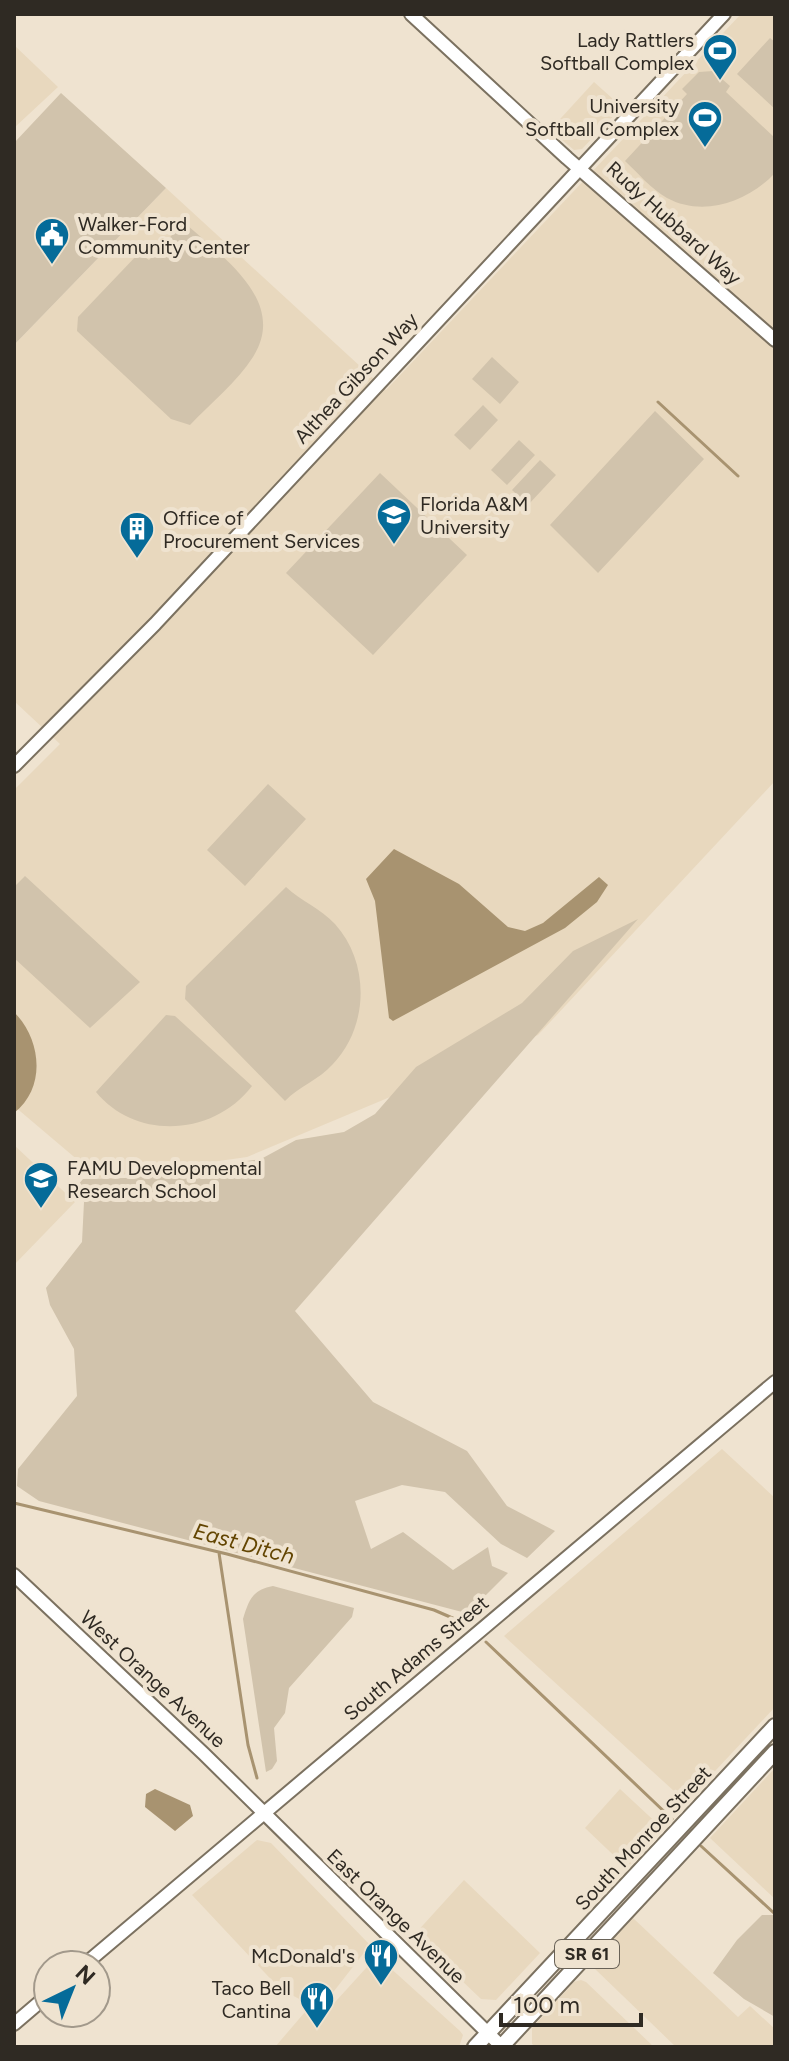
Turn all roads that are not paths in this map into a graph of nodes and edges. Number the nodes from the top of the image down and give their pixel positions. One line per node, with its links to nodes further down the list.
1 (411, 14): 3 (main road, Rudy Hubbard Way)
2 (724, 14): 3 (main road, Althea Gibson Way)
3 (581, 169): 4 (main road, Rudy Hubbard Way); 5 (main road, Althea Gibson Way)
4 (775, 340)
5 (14, 766)
6 (775, 1382): 12 (main road, South Adams Street)
7 (14, 1575): 12 (main road, West Orange Avenue)
8 (775, 1726): 10 (main road, South Monroe Street / SR 61)
9 (775, 1752): 11 (main road, South Monroe Street / SR 61)
10 (748, 1755): 11 (main road); 13 (main road, South Monroe Street / SR 61)
11 (761, 1767): 14 (main road, South Monroe Street / SR 61)
12 (264, 1813): 15 (main road, South Adams Street); 18 (main road, East Orange Avenue)
13 (617, 1895): 14 (main road); 18 (main road, South Monroe Street / SR 61)
14 (620, 1918): 20 (main road, South Monroe Street / SR 61)
15 (103, 1949)
16 (32, 2009): 17 (main road)
17 (14, 2024)
18 (488, 2033): 19 (main road, South Monroe Street / SR 61); 20 (main road, East Orange Avenue)
19 (475, 2047)
20 (502, 2047)

